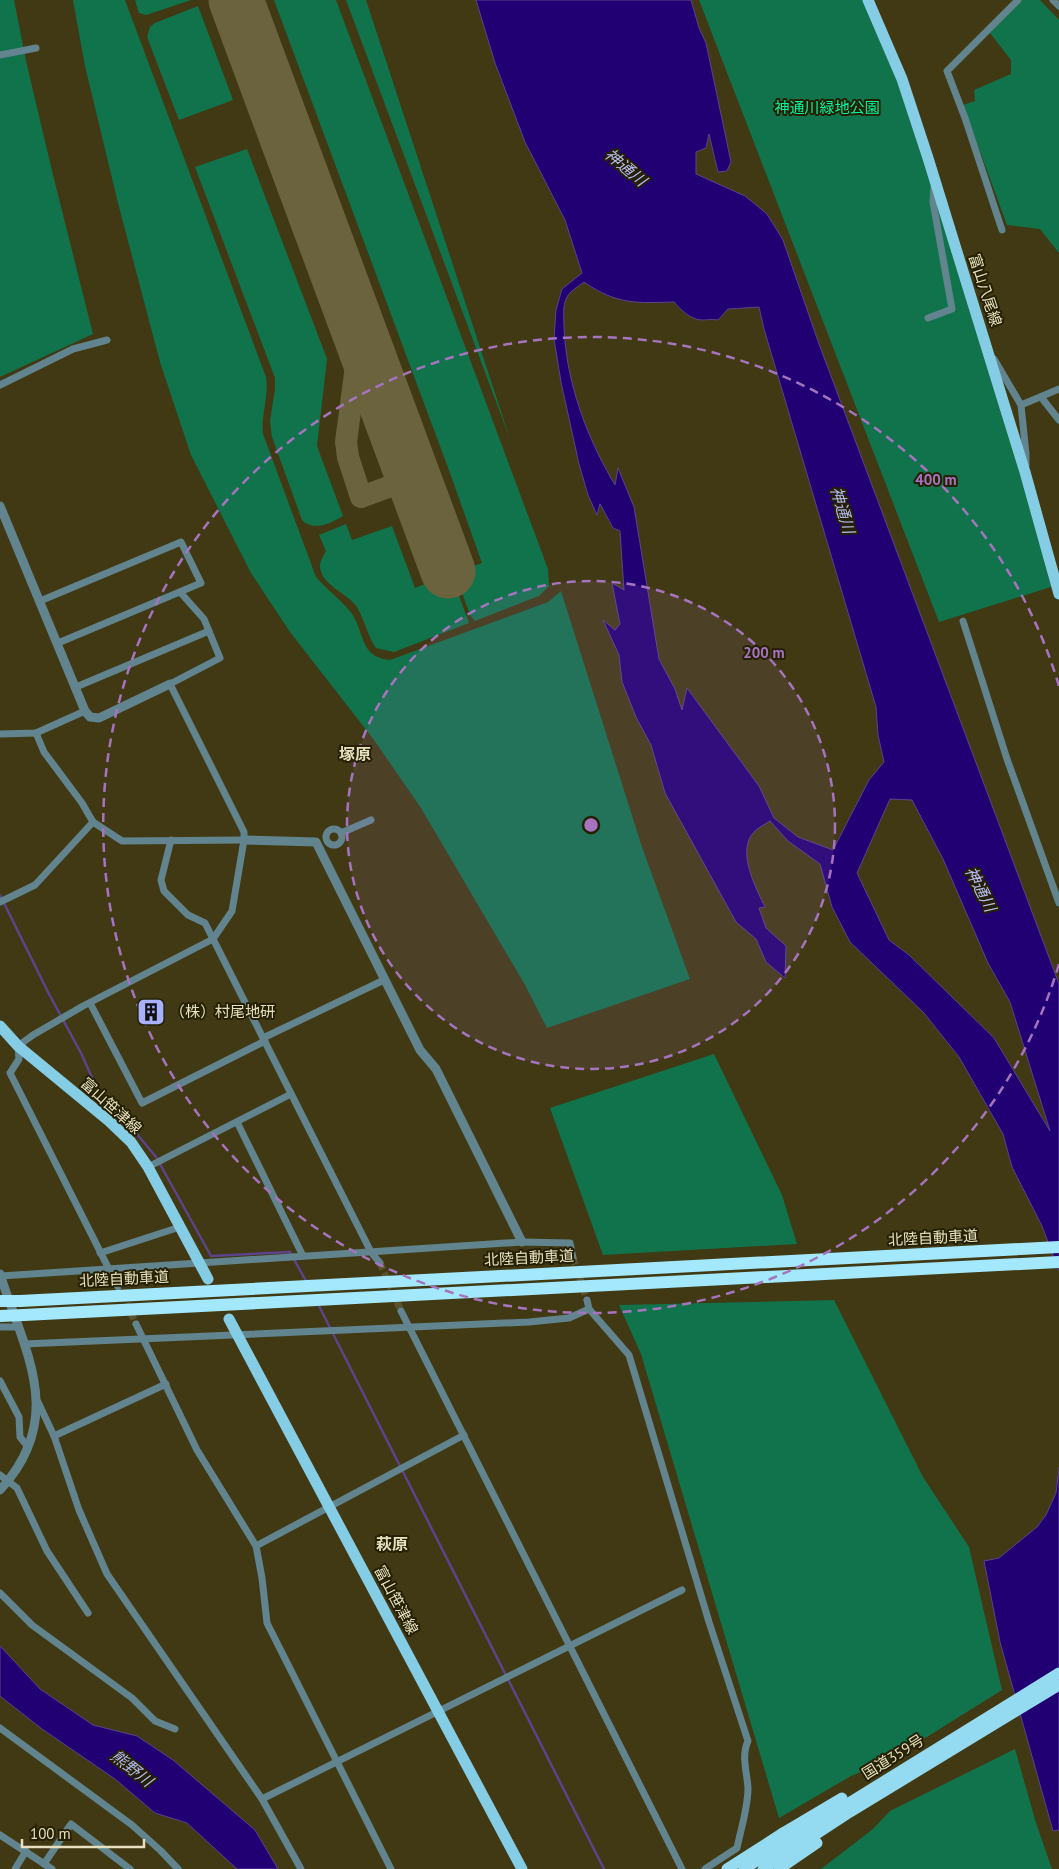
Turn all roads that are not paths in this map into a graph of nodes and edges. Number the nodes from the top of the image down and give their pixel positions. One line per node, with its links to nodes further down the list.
1 (868, 0): 7 (main road, 富山八尾線)
2 (1018, 0): 8 (street)
3 (1053, 0): 4 (street)
4 (1059, 6)
5 (36, 48): 6 (street)
6 (0, 56)
7 (935, 181): 9 (street); 11 (main road, 富山八尾線)
8 (1002, 230)
9 (928, 318)
10 (107, 340): 12 (street)
11 (988, 350): 15 (street); 17 (main road, 富山八尾線)
12 (0, 386)
13 (1059, 389): 14 (street)
14 (1041, 397): 15 (street); 16 (street)
15 (1021, 405): 17 (street)
16 (1059, 420)
17 (1025, 472): 20 (main road, 富山八尾線)
18 (0, 506): 21 (street)
19 (180, 592): 21 (street); 23 (street); 24 (street)
20 (1059, 594)
21 (40, 601): 24 (street)
22 (963, 621): 37 (street)
23 (209, 631): 25 (street); 26 (street)
24 (58, 643): 26 (street)
25 (170, 684): 27 (street); 34 (street)
26 (76, 687): 27 (street)
27 (85, 711): 28 (street)
28 (36, 732): 29 (street); 31 (street)
29 (0, 734)
30 (371, 820): 32 (street)
31 (93, 822): 33 (street); 36 (street)
32 (341, 833): 35 (street); 35 (street)
33 (171, 840): 34 (street); 38 (street)
34 (244, 840): 35 (street); 38 (street)
35 (322, 843): 39 (street)
36 (0, 902)
37 (1059, 903)
38 (213, 939): 40 (street); 42 (street)
39 (384, 980): 42 (street); 48 (street)
40 (90, 1003): 42 (street); 43 (street)
41 (0, 1026): 43 (main road, 富山笹津線)
42 (264, 1039): 44 (street)
43 (18, 1046): 46 (main road, 富山笹津線); 51 (street)
44 (292, 1094): 45 (street); 50 (street)
45 (237, 1122): 46 (street); 52 (street)
46 (148, 1167): 47 (main road, 富山笹津線)
47 (180, 1227): 51 (street); 55 (main road, 富山笹津線)
48 (522, 1242): 50 (street); 53 (street)
49 (1059, 1247): 61 (highway, 北陸自動車道, bridge)
50 (371, 1252): 52 (street); 56 (street)
51 (100, 1253): 57 (street)
52 (303, 1256): 55 (street)
53 (573, 1258)
54 (1059, 1262): 65 (highway, 北陸自動車道, bridge)
55 (200, 1263): 57 (street); 59 (main road, 富山笹津線)
56 (380, 1263)
57 (108, 1268): 58 (street); 60 (street)
58 (0, 1275): 61 (street)
59 (208, 1279)
60 (118, 1287)
61 (2, 1293): 70 (street)
62 (587, 1300): 63 (street)
63 (589, 1309): 68 (street); 109 (street)
64 (401, 1311): 68 (street)
65 (0, 1316)
66 (229, 1319): 71 (main road, 富山笹津線)
67 (136, 1324): 72 (street)
68 (408, 1326): 71 (street); 77 (street)
69 (0, 1327): 70 (street)
70 (18, 1327): 73 (street)
71 (238, 1334): 72 (street); 83 (main road, 富山笹津線)
72 (144, 1339): 73 (street); 75 (street)
73 (24, 1344): 76 (street)
74 (0, 1380): 79 (street)
75 (166, 1384): 78 (street); 84 (street)
76 (38, 1402): 78 (street); 79 (street)
77 (464, 1435): 83 (street); 88 (street)
78 (54, 1436): 97 (street)
79 (28, 1447): 81 (street)
80 (0, 1475): 81 (street)
81 (8, 1482): 82 (street); 87 (street)
82 (0, 1490)
83 (330, 1506): 84 (street); 91 (main road, 富山笹津線)
84 (256, 1546): 94 (street)
85 (682, 1590): 88 (street)
86 (0, 1593): 93 (street)
87 (88, 1613)
88 (570, 1646): 91 (street); 108 (street)
89 (1059, 1673): 95 (highway, 国道359号)
90 (1059, 1685): 96 (highway, 国道359号)
91 (437, 1711): 94 (street); 107 (main road, 富山笹津線)
92 (0, 1728): 104 (street)
93 (175, 1729)
94 (338, 1762): 97 (street); 106 (street)
95 (886, 1780): 110 (highway, bridge); 111 (highway, 国道359号, bridge)
96 (878, 1796): 112 (highway, 国道359号); 113 (highway)
97 (262, 1799): 105 (street)
98 (0, 1835): 99 (street)
99 (26, 1852): 100 (street); 101 (street)
100 (44, 1864): 102 (street); 103 (street)
101 (15, 1869)
102 (52, 1869)
103 (130, 1869)
104 (178, 1869)
105 (301, 1869)
106 (391, 1869)
107 (522, 1869)
108 (682, 1869)
109 (705, 1869)
110 (727, 1869)
111 (744, 1869)
112 (763, 1869)
113 (779, 1869)

